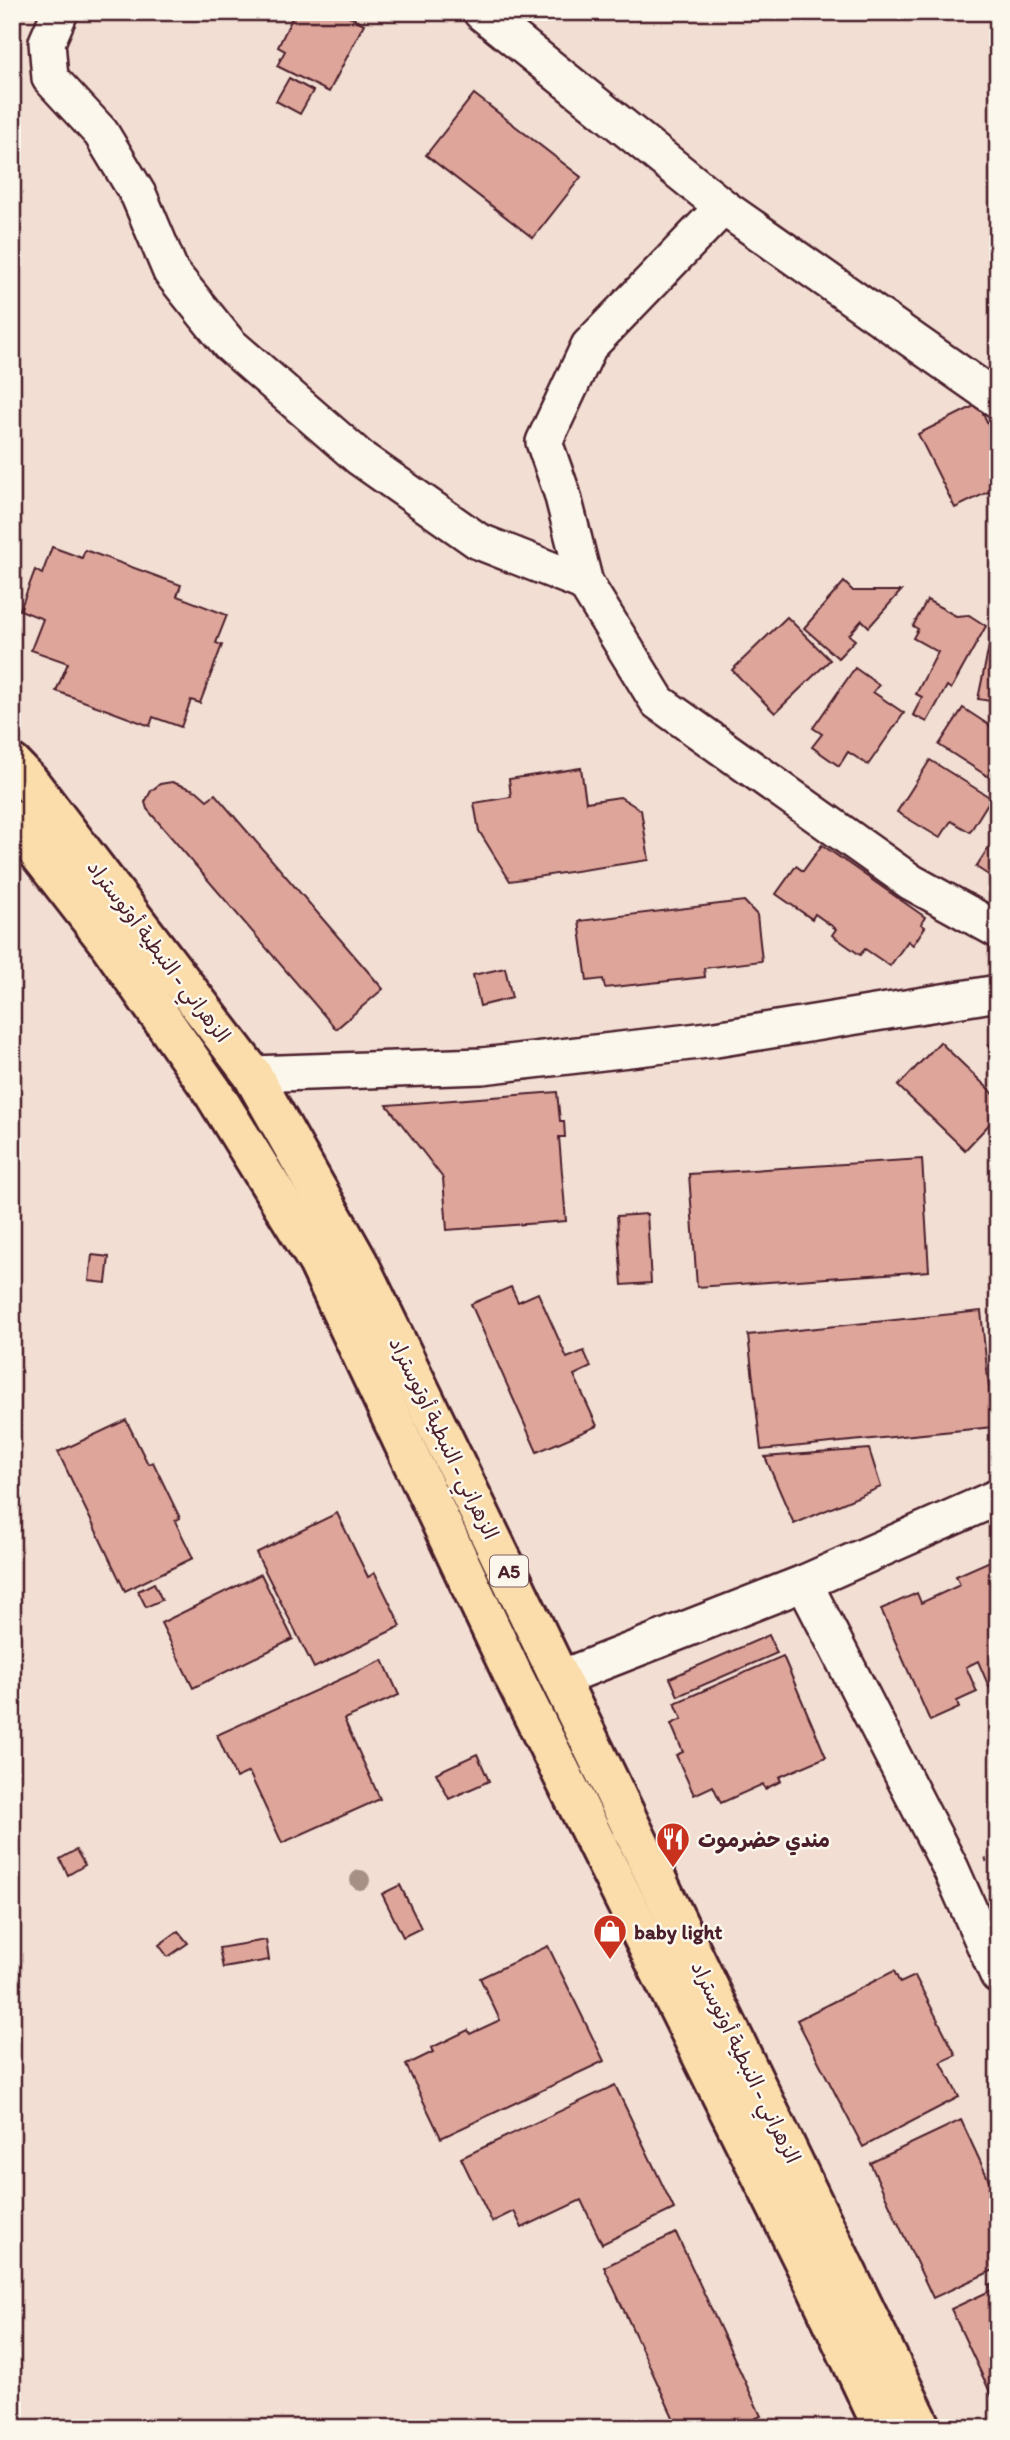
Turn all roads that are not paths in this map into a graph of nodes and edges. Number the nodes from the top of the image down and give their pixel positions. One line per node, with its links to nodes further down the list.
1 (60, 12): 5 (street)
2 (481, 12): 3 (street)
3 (723, 206): 4 (street); 5 (street)
4 (998, 400)
5 (585, 583): 8 (street)
6 (12, 764): 10 (highway, الزهراني - النبطية أوتوستراد / A5)
7 (12, 820): 15 (highway, الزهراني - النبطية أوتوستراد / A5)
8 (998, 930)
9 (998, 993): 10 (street)
10 (252, 1074): 13 (highway, الزهراني - النبطية أوتوستراد / A5)
11 (998, 1497): 12 (street)
12 (804, 1583): 13 (street); 14 (street)
13 (561, 1678): 16 (highway, الزهراني - النبطية أوتوستراد / A5)
14 (998, 1975)
15 (883, 2428)
16 (922, 2428)

